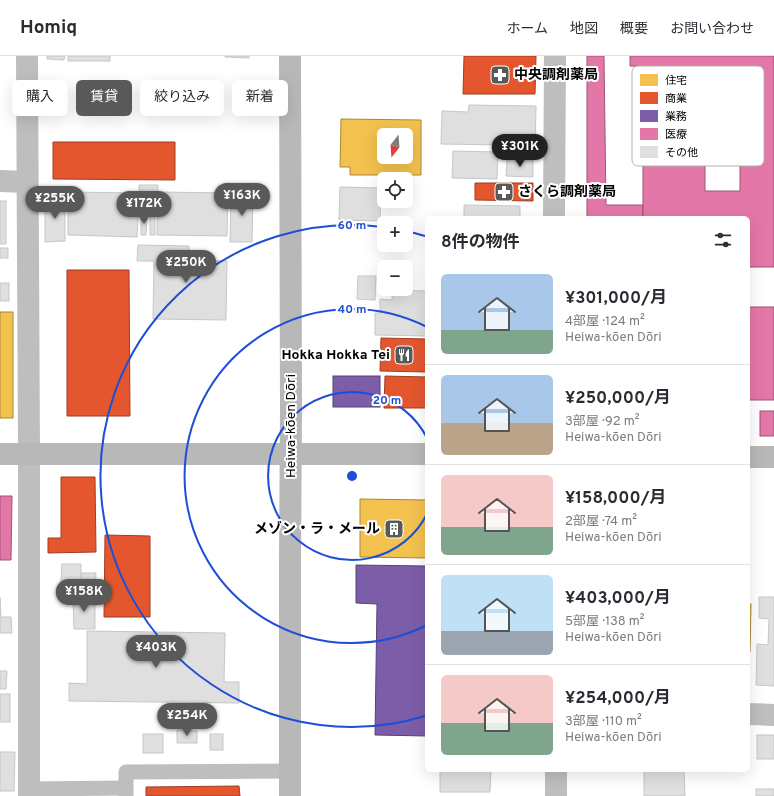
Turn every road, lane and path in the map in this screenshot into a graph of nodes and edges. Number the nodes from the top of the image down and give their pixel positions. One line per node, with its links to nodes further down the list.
1 (27, 56): 5 (street)
2 (290, 56): 7 (street, Heiwa-kōen Dōri)
3 (555, 56): 6 (street)
4 (0, 181): 5 (street)
5 (27, 182): 9 (street)
6 (554, 216)
7 (291, 453): 9 (street); 10 (street); 15 (street, Heiwa-kōen Dōri)
8 (0, 454): 9 (street)
9 (29, 454): 17 (street)
10 (425, 454)
11 (750, 457): 12 (street)
12 (774, 457)
13 (750, 714): 14 (street)
14 (774, 715)
15 (290, 771): 18 (lane); 19 (street, Heiwa-kōen Dōri)
16 (556, 772): 20 (street)
17 (29, 792): 18 (lane)
18 (126, 792)
19 (290, 796)
20 (556, 796)

